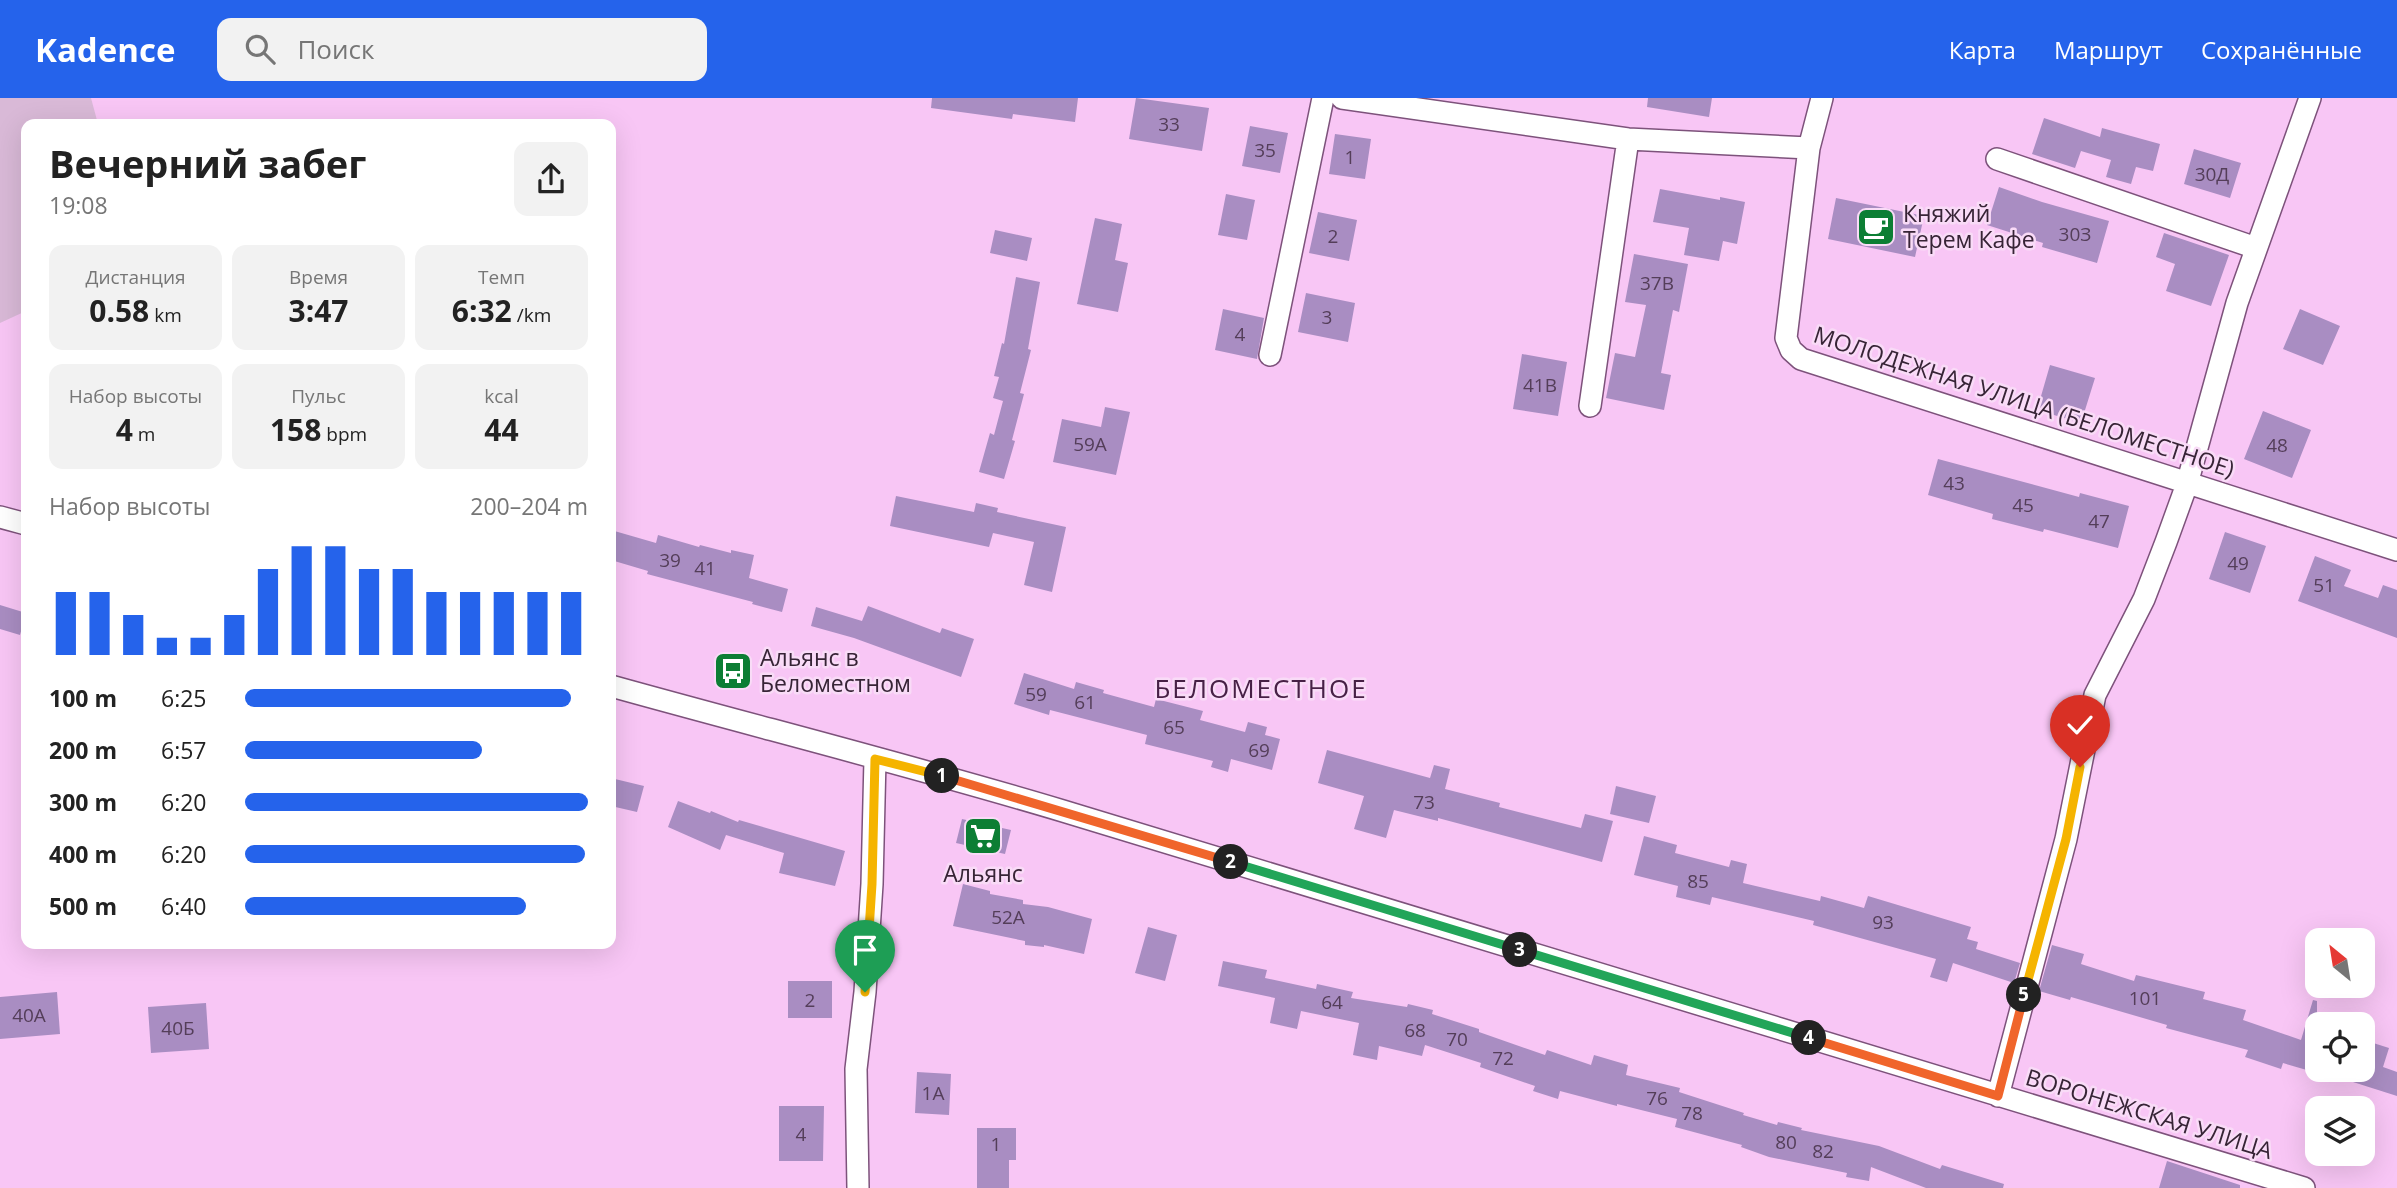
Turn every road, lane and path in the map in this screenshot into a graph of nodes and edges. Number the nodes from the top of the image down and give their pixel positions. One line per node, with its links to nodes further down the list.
1 (1324, 98): 9 (street)
2 (1342, 98): 5 (street)
3 (1822, 98): 6 (street, МОЛОДЕЖНАЯ УЛИЦА (БЕЛОМЕСТНОЕ))
4 (2310, 98): 8 (street)
5 (1628, 139): 6 (street); 10 (street)
6 (1809, 148): 11 (street, МОЛОДЕЖНАЯ УЛИЦА (БЕЛОМЕСТНОЕ))
7 (1997, 159): 8 (street)
8 (2256, 248): 11 (street)
9 (1270, 355)
10 (1590, 406)
11 (2187, 484): 14 (street, МОЛОДЕЖНАЯ УЛИЦА (БЕЛОМЕСТНОЕ)); 17 (street)
12 (0, 517): 13 (street)
13 (21, 523)
14 (2397, 550)
15 (616, 687): 16 (street, ВОРОНЕЖСКАЯ УЛИЦА)
16 (875, 759): 17 (street, ВОРОНЕЖСКАЯ УЛИЦА); 19 (street)
17 (1998, 1096): 18 (street, ВОРОНЕЖСКАЯ УЛИЦА)
18 (2261, 1182): 20 (street, ВОРОНЕЖСКАЯ УЛИЦА)
19 (859, 1188)
20 (2304, 1188)

